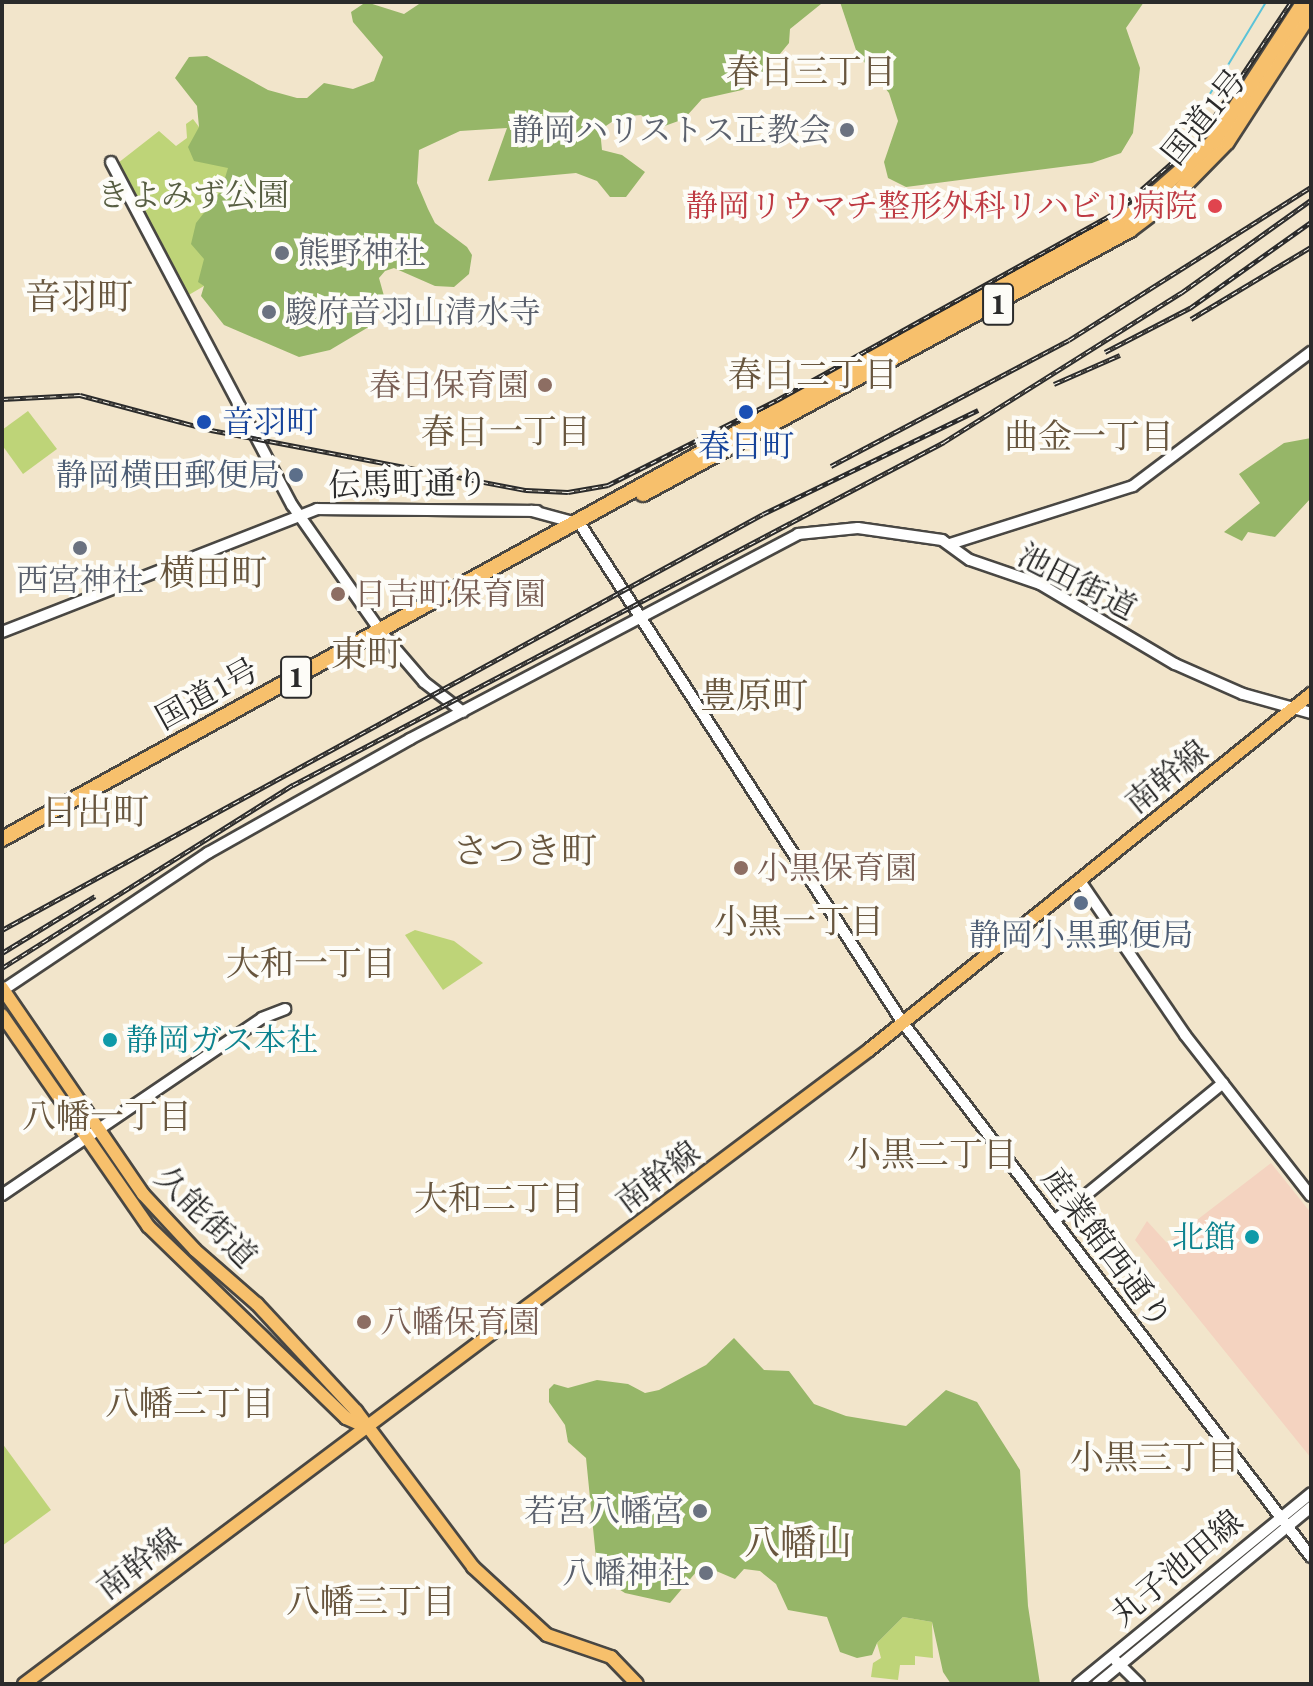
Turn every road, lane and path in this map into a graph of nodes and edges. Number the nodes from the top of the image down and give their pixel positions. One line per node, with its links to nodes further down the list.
1 (1304, 2): 5 (highway, 国道1号 / 1)
2 (1311, 12): 5 (highway, 国道1号 / 1)
3 (111, 162): 7 (street)
4 (1311, 352): 10 (street)
5 (610, 507): 8 (highway, 国道1号 / 1)
6 (532, 511): 7 (street, 伝馬町通り); 8 (street, 伝馬町通り); 9 (street)
7 (302, 515): 12 (street, 伝馬町通り); 13 (street)
8 (596, 515): 9 (highway, 国道1号 / 1)
9 (580, 524): 11 (street, 産業館西通り); 13 (highway, 国道1号 / 1)
10 (950, 544): 11 (street, 池田街道); 15 (street, 池田街道)
11 (639, 616): 16 (street, 池田街道); 23 (street, 産業館西通り)
12 (2, 632)
13 (381, 632): 16 (street); 18 (highway, 国道1号 / 1)
14 (1311, 694): 15 (main road, 南幹線)
15 (1292, 710): 17 (street, 池田街道); 19 (main road, 南幹線)
16 (463, 712): 20 (street, 池田街道)
17 (1311, 713)
18 (2, 839)
19 (1080, 881): 23 (main road, 南幹線); 24 (street)
20 (3, 989): 25 (main road, 久能街道)
21 (285, 1009): 25 (street)
22 (2, 1015): 25 (main road, 久能街道)
23 (903, 1023): 28 (street, 産業館西通り); 29 (main road, 南幹線)
24 (1223, 1083): 27 (street); 28 (street)
25 (90, 1132): 26 (street); 29 (main road, 久能街道); 29 (main road, 久能街道)
26 (2, 1195)
27 (1311, 1196)
28 (1054, 1221): 32 (street, 産業館西通り)
29 (366, 1427): 36 (main road, 南幹線); 37 (main road, 久能街道)
30 (1311, 1493): 32 (street, 丸子池田線)
31 (1311, 1507): 32 (street, 丸子池田線)
32 (1283, 1521): 33 (street, 産業館西通り); 34 (street, 丸子池田線); 35 (street, 丸子池田線)
33 (1311, 1557)
34 (1107, 1660): 35 (street); 38 (street, 丸子池田線)
35 (1123, 1662): 39 (street, 丸子池田線); 40 (street)
36 (24, 1684)
37 (637, 1684)
38 (1078, 1684)
39 (1097, 1684)
40 (1139, 1684)

